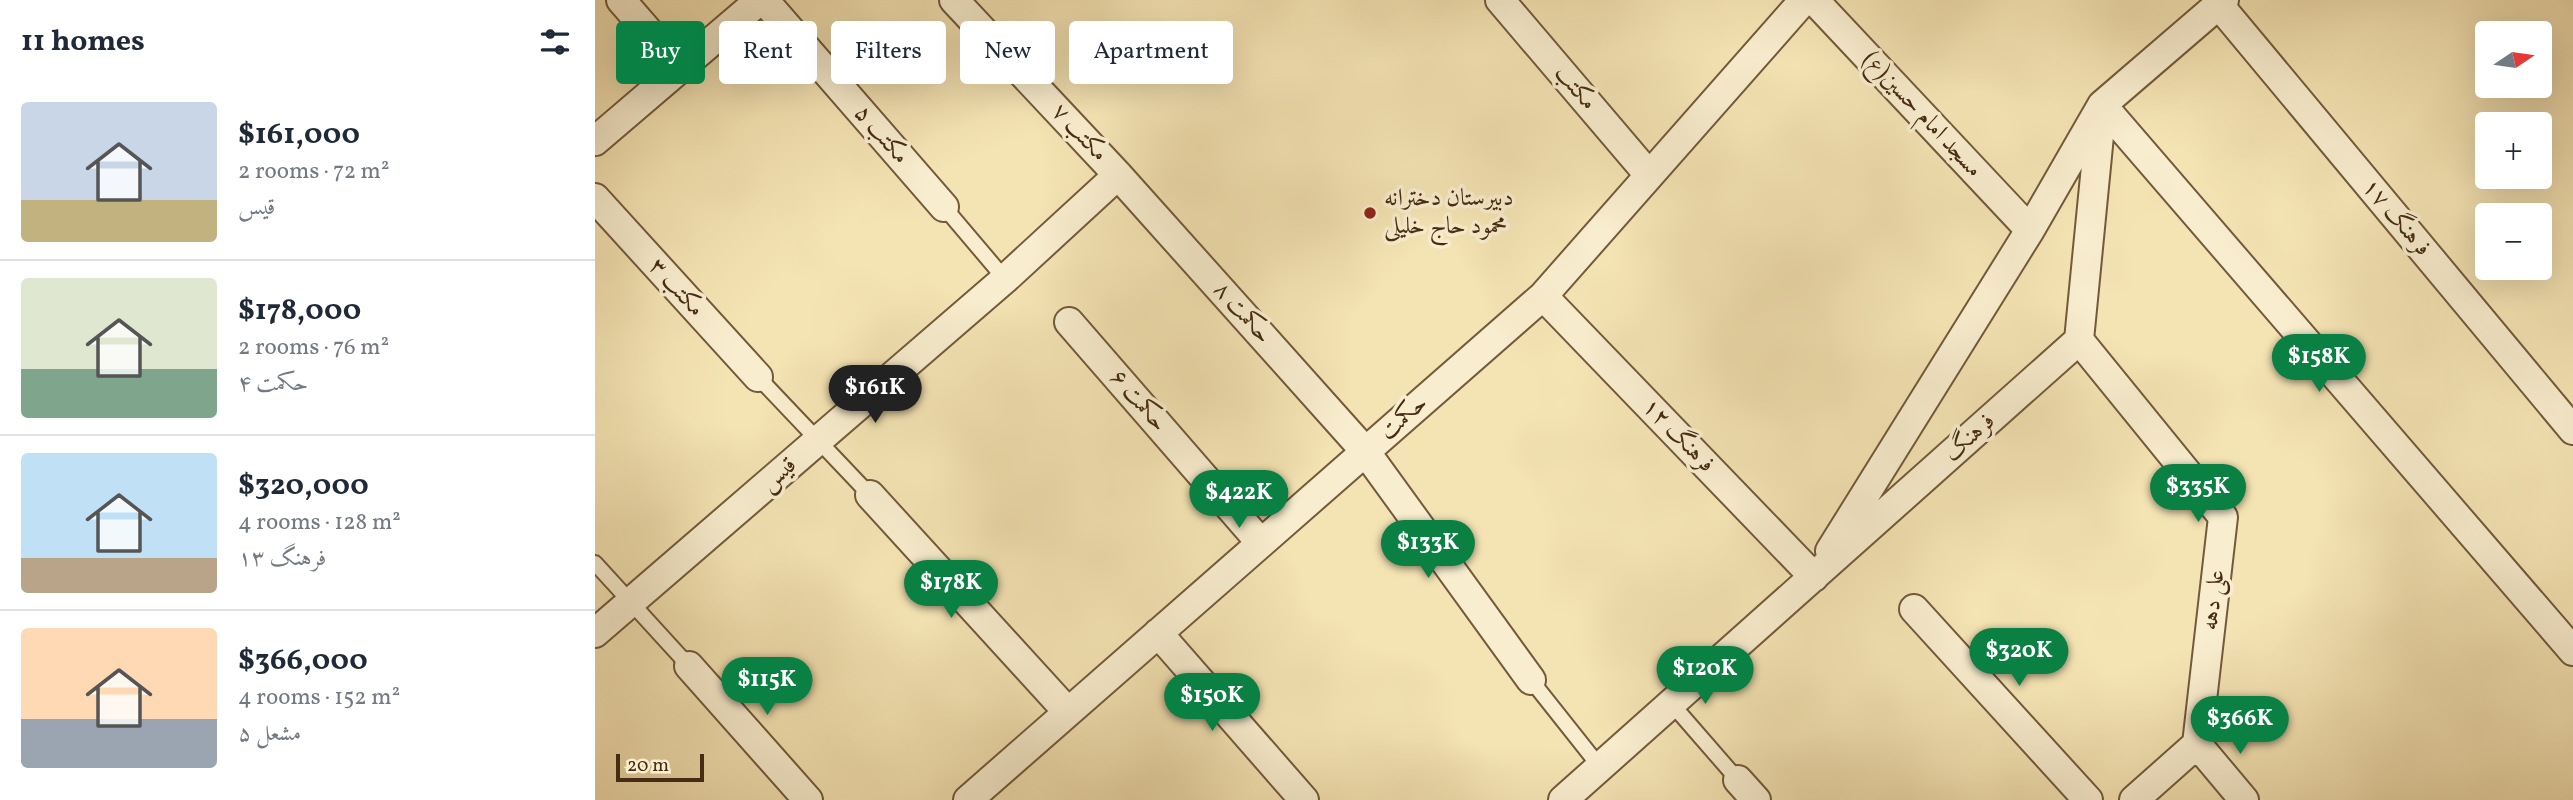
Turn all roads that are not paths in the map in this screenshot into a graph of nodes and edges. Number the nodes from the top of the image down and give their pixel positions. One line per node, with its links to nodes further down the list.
1 (621, 0): 8 (street)
2 (762, 0): 9 (street); 16 (street, مکتب ۵)
3 (954, 0): 13 (street, مکتب ۷)
4 (1500, 0): 14 (street, مکتب)
5 (1804, 0): 14 (street, حکمت)
6 (1814, 0): 17 (street, مسجد امام حسین(ع))
7 (2221, 2): 11 (street); 23 (street, فرهنگ ۱۷)
8 (639, 21)
9 (705, 47)
10 (661, 84): 12 (street)
11 (2102, 105): 17 (street); 21 (street); 34 (street)
12 (595, 141)
13 (1118, 175): 18 (street, قیس); 25 (street, حکمت ۸)
14 (1649, 176): 19 (street, حکمت)
15 (595, 198): 22 (street, مکتب ۳)
16 (944, 207): 18 (lane)
17 (2030, 229): 29 (street)
18 (1005, 279): 24 (street, قیس)
19 (1543, 296): 25 (street, حکمت); 29 (street, فرهنگ ۱۲)
20 (1069, 322): 27 (street, حکمت ۶)
21 (2080, 340): 29 (street, فرهنگ); 39 (street, علی دهه)
22 (758, 377): 24 (lane)
23 (2573, 430)
24 (817, 442): 26 (lane); 30 (street, قیس)
25 (1365, 451): 27 (street, حکمت); 36 (street, حکمت ۸)
26 (870, 495): 38 (street)
27 (1261, 543): 33 (street, حکمت)
28 (595, 563): 30 (lane)
29 (1814, 577): 37 (street, فرهنگ)
30 (631, 602): 32 (street, قیس); 35 (lane)
31 (1914, 609): 46 (street)
32 (595, 633)
33 (1158, 634): 38 (street, حکمت); 44 (street)
34 (2573, 651)
35 (689, 666): 42 (street)
36 (1531, 680): 40 (lane)
37 (1671, 703): 40 (street, فرهنگ); 41 (lane)
38 (1068, 712): 43 (street, حکمت)
39 (2197, 744): 47 (street); 48 (street)
40 (1600, 767): 45 (street, فرهنگ)
41 (1747, 790)
42 (808, 800)
43 (968, 800)
44 (1304, 800)
45 (1563, 800)
46 (2088, 800)
47 (2133, 800)
48 (2244, 800)

